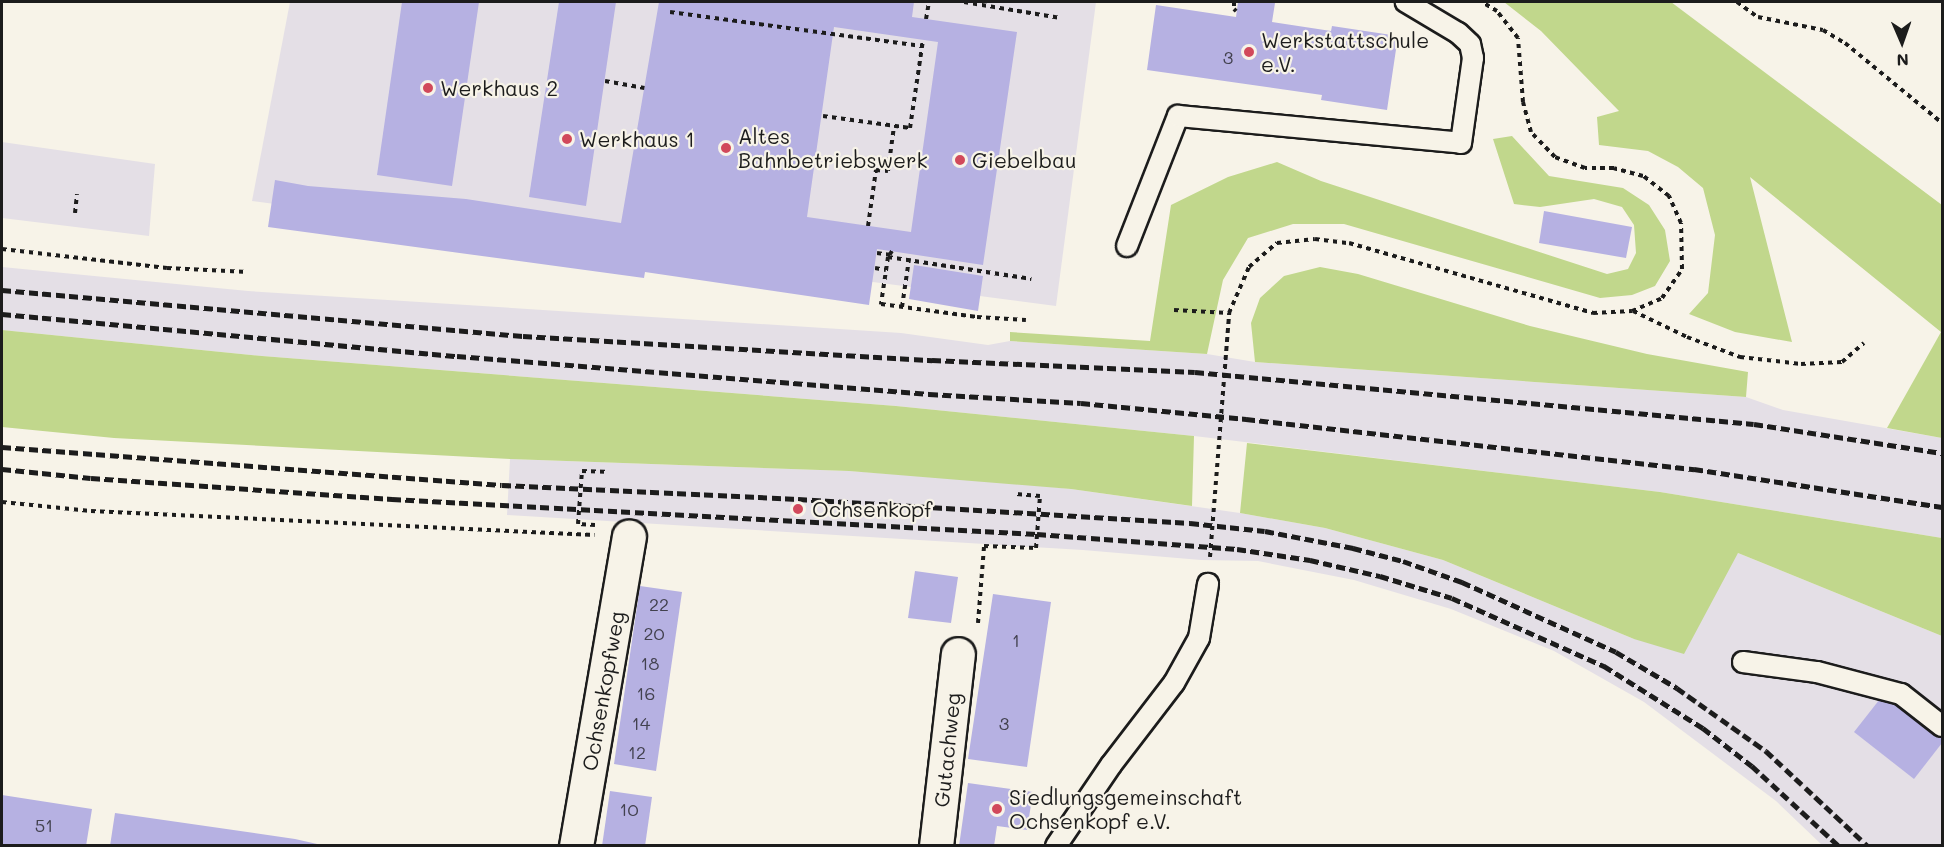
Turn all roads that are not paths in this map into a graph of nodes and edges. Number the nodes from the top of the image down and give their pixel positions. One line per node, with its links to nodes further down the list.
1 (1406, 2): 2 (lane)
2 (1127, 246)
3 (629, 536): 8 (street, Ochsenkopfweg)
4 (1208, 584): 10 (lane)
5 (957, 654): 9 (street, Gutachweg)
6 (1743, 662): 7 (lane)
7 (1942, 726)
8 (576, 846)
9 (936, 846)
10 (1056, 846)

